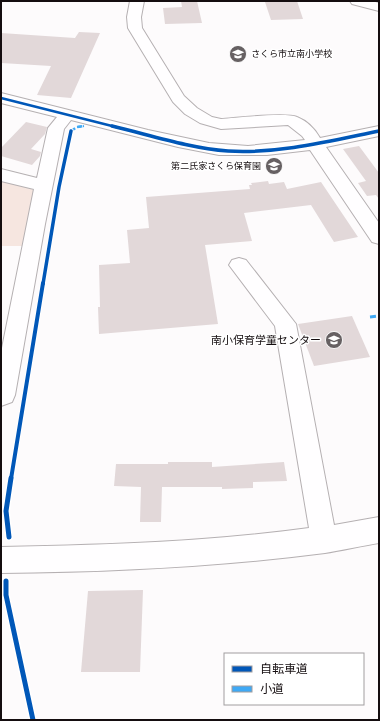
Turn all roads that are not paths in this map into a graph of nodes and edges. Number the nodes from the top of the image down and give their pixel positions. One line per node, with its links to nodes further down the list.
1 (137, 1): 7 (street)
2 (357, 1): 3 (street)
3 (379, 7)
4 (1, 98): 5 (street)
5 (67, 115): 7 (street); 9 (street)
6 (379, 132): 7 (street)
7 (316, 143): 10 (street)
8 (1, 175): 9 (street)
9 (45, 185): 12 (street)
10 (377, 231)
11 (239, 264): 14 (street)
12 (1, 396)
13 (379, 530): 14 (street)
14 (325, 540): 15 (street)
15 (1, 560)

